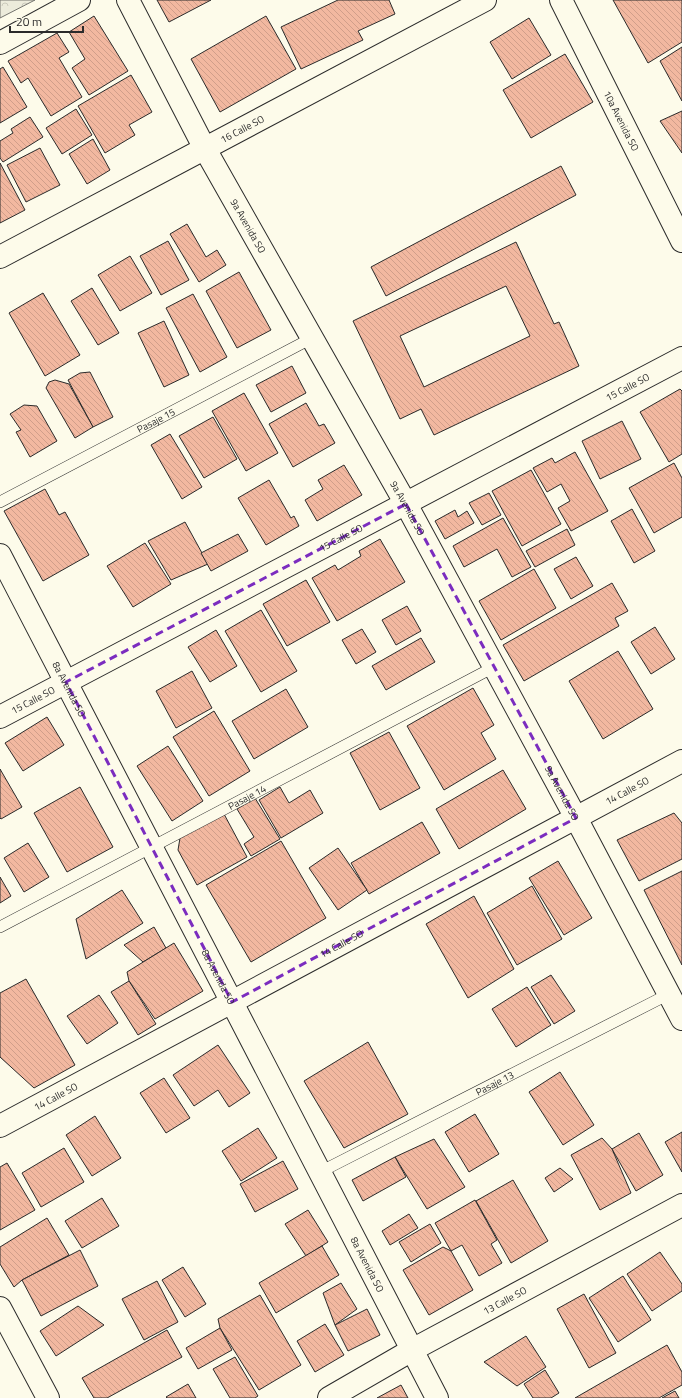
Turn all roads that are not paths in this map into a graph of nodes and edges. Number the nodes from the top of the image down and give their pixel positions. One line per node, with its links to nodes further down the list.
1 (79, 0): 5 (street)
2 (128, 0): 6 (street, 9a Avenida SO)
3 (485, 0): 6 (street, 16 Calle SO)
4 (561, 0): 7 (street, 10a Avenida SO)
5 (0, 43)
6 (205, 149): 8 (street, 16 Calle SO); 9 (street, 9a Avenida SO)
7 (682, 241)
8 (0, 258)
9 (312, 338): 11 (lane, Pasaje 15); 12 (street, 9a Avenida SO)
10 (682, 358): 12 (street, 15 Calle SO)
11 (0, 502)
12 (406, 504): 14 (street, 9a Avenida SO); 15 (street, 15 Calle SO)
13 (0, 555): 15 (street, 8a Avenida SO)
14 (494, 667): 18 (street, 9a Avenida SO); 19 (lane, Pasaje 14)
15 (66, 682): 16 (street, 15 Calle SO); 19 (street, 8a Avenida SO)
16 (0, 717)
17 (682, 761): 18 (street, 14 Calle SO)
18 (576, 818): 21 (street, 9a Avenida SO); 22 (street, 14 Calle SO)
19 (151, 846): 20 (lane, Pasaje 14); 22 (street, 8a Avenida SO)
20 (0, 927)
21 (669, 994): 23 (street, 9a Avenida SO); 25 (lane, Pasaje 13)
22 (232, 1002): 24 (street, 14 Calle SO); 25 (street, 8a Avenida SO)
23 (682, 1019)
24 (0, 1126)
25 (320, 1172): 28 (street, 8a Avenida SO)
26 (682, 1205): 28 (street, 13 Calle SO)
27 (0, 1308): 29 (street)
28 (412, 1350): 30 (street, 13 Calle SO); 31 (street, 8a Avenida SO)
29 (48, 1398)
30 (329, 1398)
31 (437, 1398)

